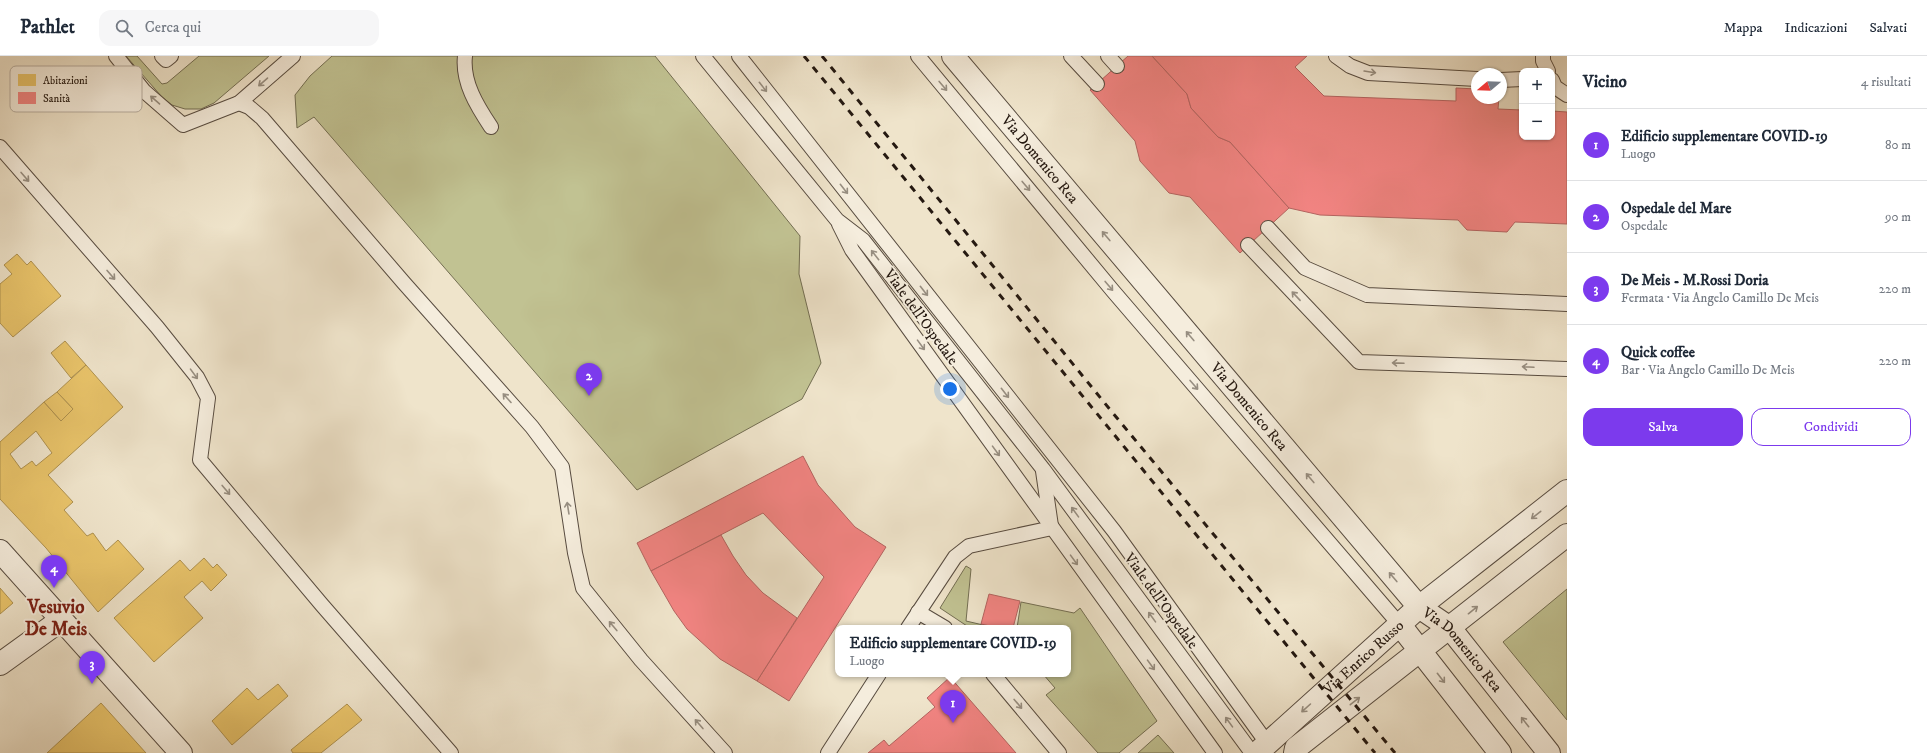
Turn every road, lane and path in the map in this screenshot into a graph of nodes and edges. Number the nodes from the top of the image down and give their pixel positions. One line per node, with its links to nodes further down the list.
1 (116, 56): 12 (lane, one-way to 1)
2 (162, 56): 3 (lane)
3 (171, 56)
4 (293, 56): 20 (lane, one-way to 20)
5 (465, 56): 21 (lane)
6 (703, 56): 23 (lane, Viale dell'Ospedale)
7 (739, 56): 44 (lane, one-way to 44)
8 (918, 56): 38 (lane, Via Domenico Rea, one-way to 38)
9 (953, 56): 33 (street, Via Domenico Rea, one-way to 9)
10 (1071, 56): 16 (lane)
11 (1336, 56): 13 (lane, one-way to 13)
12 (124, 66)
13 (1471, 79)
14 (1519, 79): 15 (lane)
15 (1507, 80)
16 (1097, 84)
17 (1555, 87): 19 (lane)
18 (142, 88): 20 (lane, one-way to 18)
19 (1567, 95)
20 (239, 103): 47 (lane, one-way to 20)
21 (490, 127)
22 (0, 147): 46 (lane, one-way to 46)
23 (837, 220): 28 (lane, Viale dell'Ospedale, one-way to 23); 30 (lane, Viale dell'Ospedale, one-way to 30)
24 (1268, 228): 26 (lane)
25 (1248, 245): 27 (lane, one-way to 25)
26 (1567, 304)
27 (1567, 369)
28 (1043, 469): 30 (lane, Viale dell'Ospedale); 44 (lane, Viale dell'Ospedale, one-way to 28)
29 (1567, 491): 33 (street, Via Enrico Russo, one-way to 33)
30 (1052, 528): 34 (lane); 50 (lane, Viale dell'Ospedale, one-way to 50)
31 (1567, 535): 39 (street, Via Enrico Russo, one-way to 31)
32 (0, 551): 35 (street)
33 (1419, 607): 38 (street, Via Enrico Russo); 39 (street, Via Domenico Rea)
34 (918, 612): 36 (lane); 37 (lane)
35 (61, 620): 41 (street); 45 (street)
36 (910, 625)
37 (940, 625)
38 (1400, 625): 40 (street, Via Domenico Rea); 44 (street, Via Enrico Russo, one-way to 44)
39 (1450, 628): 40 (street, Via Enrico Russo); 53 (street, Via Domenico Rea, one-way to 39)
40 (1420, 651): 51 (street, Via Enrico Russo, one-way to 40); 52 (street, Via Domenico Rea, one-way to 52)
41 (0, 664)
42 (877, 677): 48 (lane)
43 (996, 677): 49 (lane, one-way to 49)
44 (1259, 750)
45 (181, 753)
46 (451, 753)
47 (725, 753)
48 (828, 753)
49 (1059, 753)
50 (1215, 753)
51 (1294, 753)
52 (1500, 753)
53 (1549, 753)

